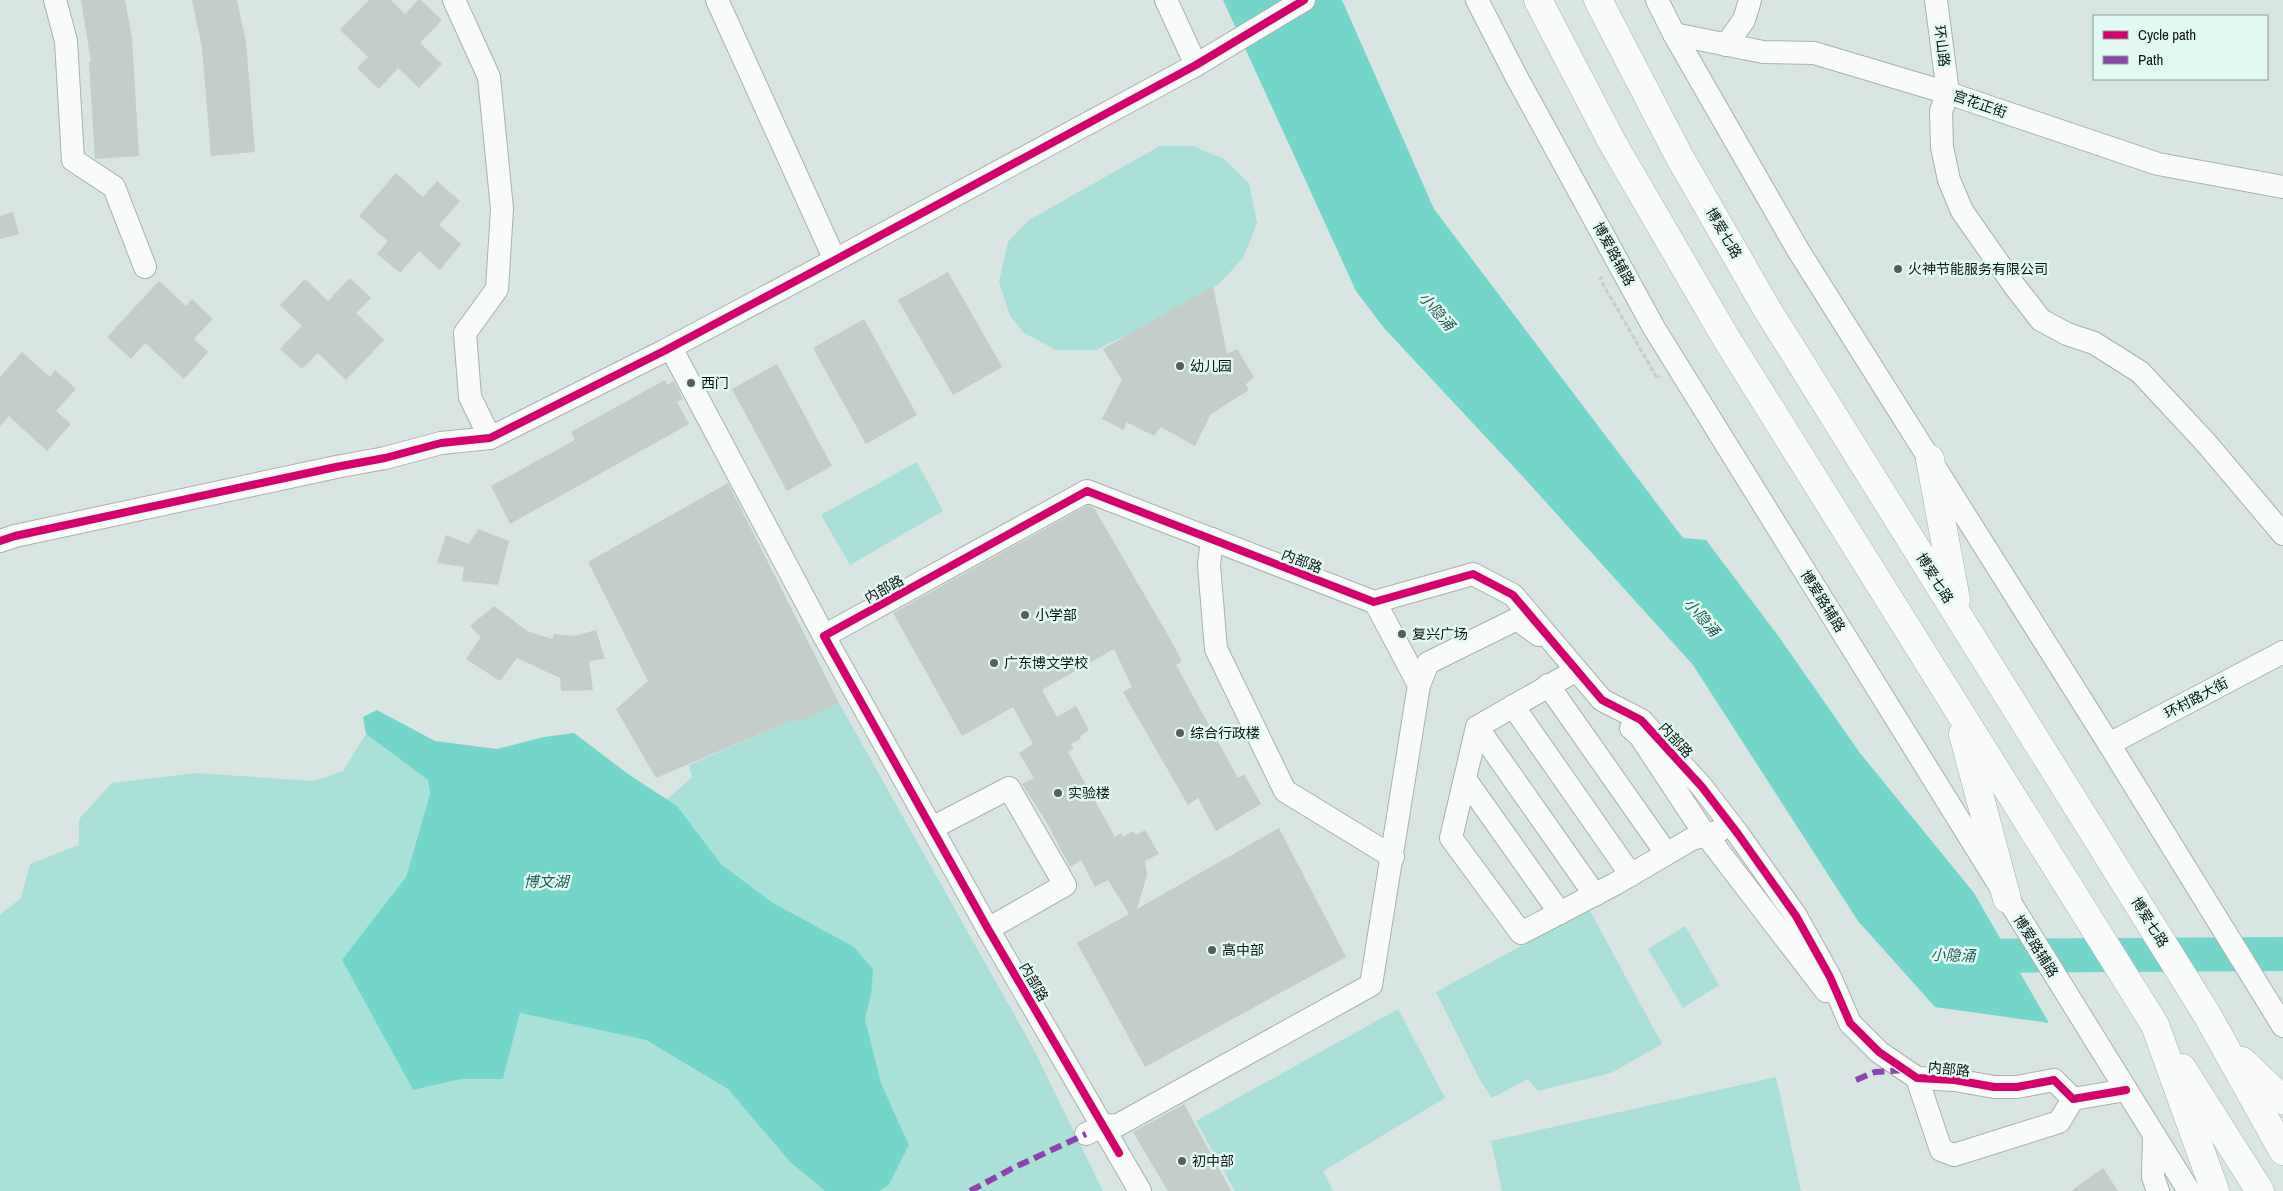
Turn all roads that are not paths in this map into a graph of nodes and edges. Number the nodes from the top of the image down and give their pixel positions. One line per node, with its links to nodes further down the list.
1 (55, 0): 18 (street)
2 (454, 0): 20 (street)
3 (717, 0): 17 (street)
4 (1166, 0): 14 (street)
5 (1304, 0): 14 (street)
6 (1477, 0): 45 (street, 博爱路辅路)
7 (1538, 0): 35 (highway)
8 (1598, 0): 26 (highway, 博爱七路)
9 (1657, 0): 12 (street)
10 (1750, 0): 13 (street)
11 (1936, 0): 15 (street, 环山路)
12 (1674, 34): 13 (street, 宫花正街); 21 (street)
13 (1726, 45): 15 (street, 宫花正街)
14 (1202, 61): 17 (street)
15 (1948, 93): 16 (street, 宫花正街); 22 (street)
16 (2283, 187)
17 (835, 260): 19 (street)
18 (145, 267)
19 (671, 348): 20 (street); 27 (street, 内部路)
20 (490, 438): 24 (street)
21 (1930, 459): 26 (highway); 37 (street)
22 (2283, 534)
23 (1212, 539): 25 (street, 内部路); 27 (street, 内部路); 42 (street)
24 (0, 542)
25 (1375, 602): 28 (street, 内部路); 31 (street)
26 (1960, 616): 51 (highway, 博爱七路)
27 (824, 636): 40 (street, 内部路)
28 (1557, 648): 30 (street, 内部路); 31 (street, 内部路)
29 (2283, 652): 37 (street, 环村路大街)
30 (1575, 671): 32 (street); 33 (street, 内部路)
31 (1419, 685): 42 (street, 内部路)
32 (1548, 685): 34 (street); 43 (street)
33 (1602, 700): 39 (street, 内部路); 41 (street, 内部路)
34 (1513, 706): 36 (street); 43 (street)
35 (1955, 706): 45 (highway); 50 (highway)
36 (1477, 728): 38 (street); 44 (street)
37 (2109, 744): 49 (street)
38 (1465, 779): 46 (street); 46 (street)
39 (1732, 827): 41 (street); 48 (street, 内部路)
40 (932, 828): 47 (street, 内部路); 47 (street)
41 (1706, 834): 43 (street); 48 (street, 内部路)
42 (1393, 857): 56 (street, 内部路)
43 (1649, 864): 44 (street)
44 (1595, 895): 46 (street)
45 (2007, 899): 53 (street, 博爱路辅路)
46 (1560, 913)
47 (988, 929): 56 (street, 内部路)
48 (1840, 1002): 52 (street, 内部路)
49 (2277, 1017)
50 (2150, 1019): 62 (highway); 63 (highway)
51 (2226, 1046): 55 (highway); 58 (highway, 博爱七路)
52 (1917, 1078): 54 (street, 内部路); 54 (street)
53 (2126, 1090): 54 (street); 57 (street, 博爱路辅路)
54 (2073, 1099)
55 (2283, 1100)
56 (1095, 1130): 59 (street)
57 (2154, 1136): 60 (street); 61 (street, 博爱路辅路)
58 (2283, 1151)
59 (1135, 1187)
60 (2158, 1191)
61 (2189, 1191)
62 (2215, 1191)
63 (2260, 1191)

